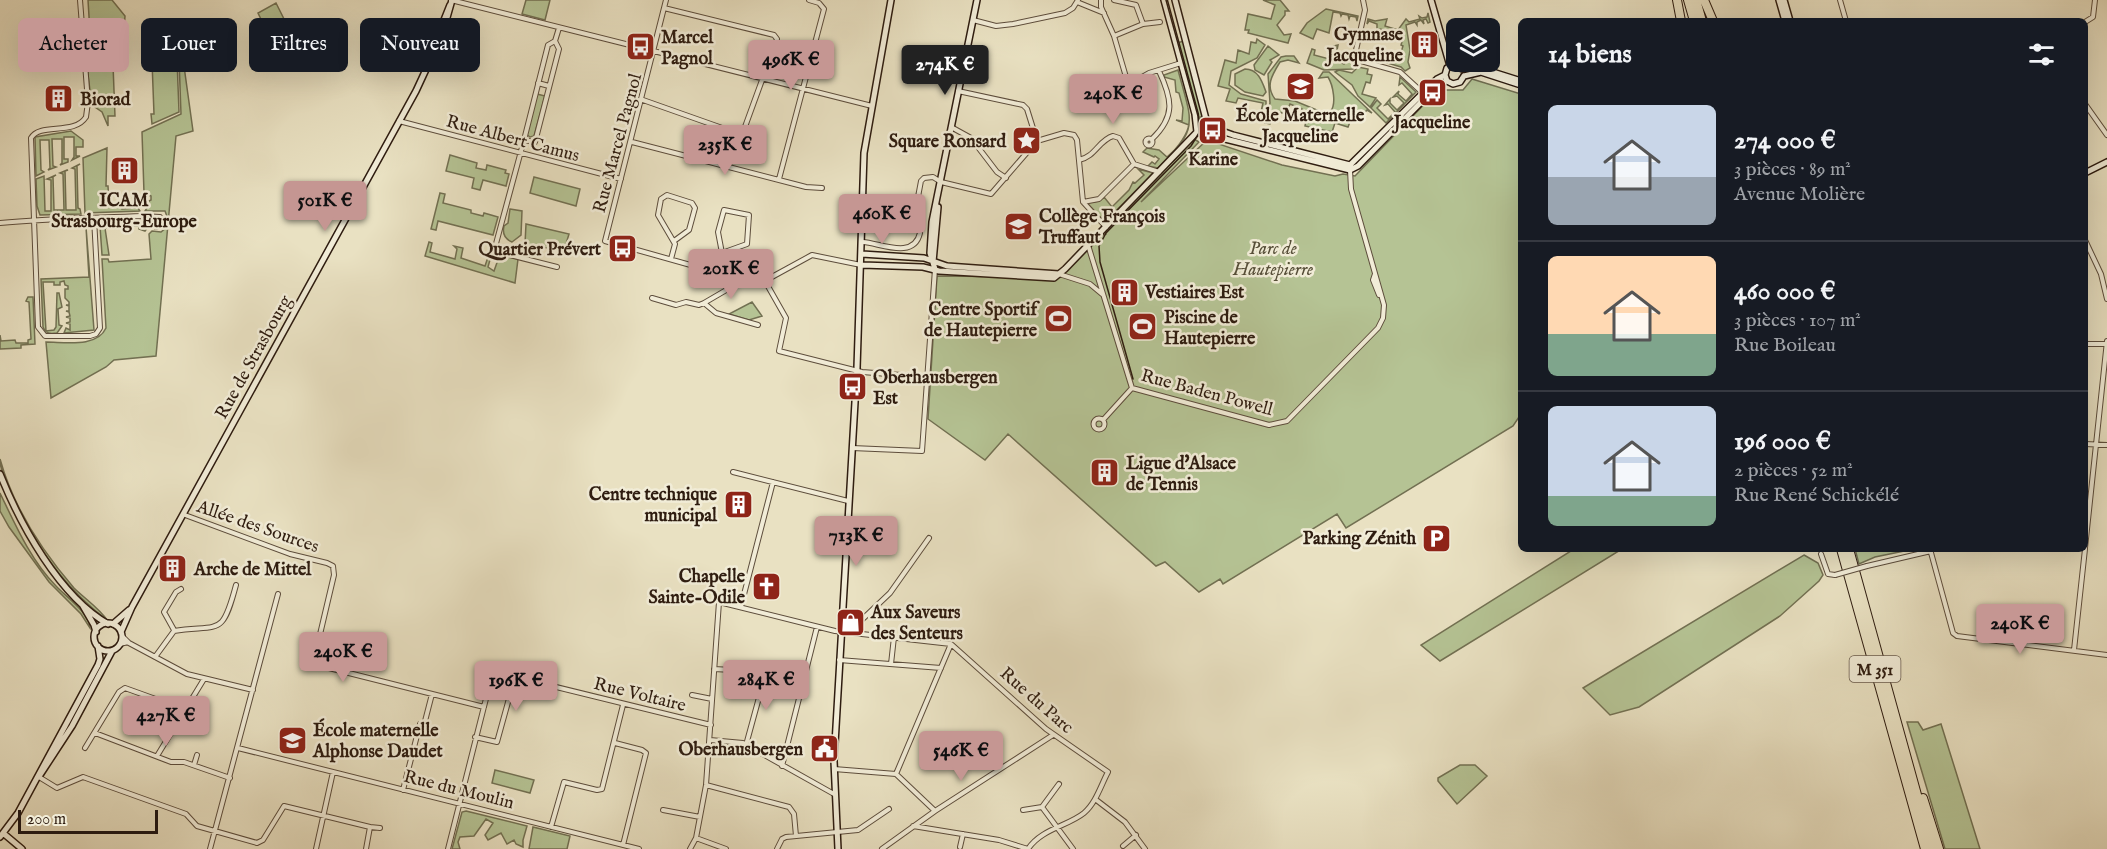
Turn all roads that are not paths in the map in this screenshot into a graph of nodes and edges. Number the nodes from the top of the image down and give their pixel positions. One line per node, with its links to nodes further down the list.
1 (80, 0): 83 (street)
2 (666, 0): 22 (street, Rue Marcel Pagnol)
3 (809, 0): 52 (street)
4 (891, 0): 56 (street)
5 (977, 0): 31 (street)
6 (1101, 0): 23 (street)
7 (1114, 0): 34 (street)
8 (1164, 0): 40 (street)
9 (1175, 0): 58 (street)
10 (1363, 0): 54 (street)
11 (1431, 0): 39 (street)
12 (1677, 0): 24 (highway)
13 (1688, 0): 25 (highway)
14 (1696, 0): 26 (highway)
15 (1704, 0): 27 (highway)
16 (1779, 0): 28 (street)
17 (1784, 0): 29 (street)
18 (1840, 0): 30 (street)
19 (2095, 0): 32 (street)
20 (451, 1): 35 (street); 59 (street, Rue de Strasbourg)
21 (1077, 1): 23 (street); 31 (street)
22 (664, 8): 38 (street, Rue Marcel Pagnol); 46 (street)
23 (1106, 14): 36 (street)
24 (1680, 18)
25 (1693, 18)
26 (1701, 18)
27 (1712, 18)
28 (1784, 18)
29 (1789, 18)
30 (1845, 18)
31 (973, 20): 53 (street)
32 (2088, 20)
33 (1160, 22): 34 (street)
34 (1143, 24): 36 (street)
35 (559, 28): 37 (street); 38 (street)
36 (1114, 36): 41 (street)
37 (555, 41): 50 (street); 51 (street)
38 (654, 52): 46 (street); 55 (street, Rue Marcel Pagnol)
39 (1446, 52)
40 (1181, 63): 41 (street); 61 (street)
41 (1159, 71): 64 (street)
42 (1448, 72): 47 (street)
43 (1462, 72): 45 (street)
44 (1491, 72): 48 (street)
45 (1464, 76): 47 (street); 49 (street)
46 (763, 78): 52 (street); 55 (street)
47 (1446, 78): 54 (street)
48 (1518, 82)
49 (1518, 82)
50 (538, 83): 51 (street); 65 (street)
51 (549, 86): 65 (street)
52 (803, 88): 56 (street); 77 (street)
53 (958, 91): 60 (street); 66 (street)
54 (1425, 95): 72 (street)
55 (643, 100): 67 (street, Rue Marcel Pagnol)
56 (872, 106): 87 (street)
57 (2088, 108): 63 (street)
58 (1207, 120): 61 (street); 62 (street)
59 (399, 121): 68 (street, Rue Albert Camus); 123 (street, Rue de Strasbourg)
60 (951, 127): 76 (street); 78 (street)
61 (1202, 132): 62 (street); 72 (street); 74 (street)
62 (1233, 135): 72 (street)
63 (2107, 135)
64 (1152, 139)
65 (524, 140): 68 (street)
66 (1037, 141): 69 (street); 76 (street)
67 (632, 142): 75 (street, Rue Marcel Pagnol); 77 (street)
68 (521, 153): 75 (street, Rue Albert Camus); 95 (street)
69 (1078, 160): 71 (street); 80 (street)
70 (2107, 162): 73 (street)
71 (1134, 164): 74 (street); 80 (street)
72 (1350, 167): 113 (street, Rue Baden Powell)
73 (2088, 172)
74 (1160, 173): 85 (street)
75 (621, 178): 92 (street, Rue Marcel Pagnol)
76 (1006, 178): 78 (street)
77 (779, 179): 79 (street)
78 (940, 182): 87 (street); 93 (street)
79 (822, 188)
80 (1083, 202): 85 (street)
81 (142, 216): 81 (street); 82 (street)
82 (94, 218): 83 (street); 83 (street)
83 (34, 220): 84 (street)
84 (0, 223)
85 (1106, 227): 88 (street)
86 (674, 242): 86 (street); 92 (street)
87 (863, 242): 91 (street)
88 (1088, 245): 98 (street, Rue Baden Powell); 99 (street)
89 (2088, 246): 103 (street)
90 (722, 253): 90 (street); 97 (street)
91 (862, 254): 93 (street); 94 (street)
92 (671, 259): 97 (street)
93 (933, 262): 96 (street); 99 (street)
94 (862, 265): 96 (street); 101 (street); 111 (street)
95 (557, 267)
96 (935, 269): 99 (street); 112 (street)
97 (716, 272): 100 (street)
98 (1097, 273): 102 (street); 104 (street, Rue Baden Powell)
99 (1059, 274): 102 (street)
100 (734, 278): 101 (street); 107 (street)
101 (765, 281): 111 (street)
102 (1088, 284): 104 (street)
103 (2107, 294): 106 (street)
104 (1104, 297): 113 (street, Rue Baden Powell)
105 (652, 298): 107 (street)
106 (2107, 298)
107 (704, 303): 108 (street)
108 (758, 325)
109 (2107, 343): 110 (street); 116 (street)
110 (2088, 344)
111 (857, 371): 112 (street); 118 (street)
112 (927, 376): 118 (street)
113 (1131, 388): 114 (street)
114 (1103, 420)
115 (2088, 444): 116 (street)
116 (2096, 445): 117 (street); 124 (street)
117 (2107, 446)
118 (852, 448): 122 (street)
119 (733, 472): 121 (street)
120 (0, 474): 135 (street)
121 (773, 482): 122 (street); 137 (street)
122 (848, 501): 143 (street)
123 (185, 515): 136 (street, Rue de Strasbourg); 163 (street, Allée des Sources)
124 (2088, 521)
125 (929, 538): 141 (street)
126 (1842, 552): 236 (highway, M 351)
127 (1850, 552): 169 (highway, M 351)
128 (1922, 552): 131 (street, bridge)
129 (1931, 552): 150 (street)
130 (2085, 552): 150 (street)
131 (1821, 554)
132 (236, 585): 140 (street)
133 (181, 589): 140 (street)
134 (278, 594): 162 (street)
135 (74, 595): 138 (street); 142 (street)
136 (132, 607): 138 (street, Rue de Strasbourg); 144 (street, Rue de Strasbourg)
137 (741, 607): 139 (street); 156 (street)
138 (110, 624): 142 (street); 144 (street)
139 (817, 627): 143 (street); 159 (street)
140 (174, 631): 153 (street)
141 (849, 631): 143 (street); 145 (street)
142 (96, 632): 149 (street)
143 (841, 632): 154 (street)
144 (122, 634): 146 (street); 147 (street)
145 (894, 637): 148 (street); 155 (street)
146 (128, 642): 147 (street); 153 (street)
147 (120, 644): 151 (street)
148 (951, 644): 157 (street); 173 (street, Rue du Parc)
149 (98, 646): 151 (street); 174 (street)
150 (2074, 650): 152 (street)
151 (112, 651): 177 (street)
152 (2107, 655)
153 (155, 657): 161 (street)
154 (839, 660): 155 (street); 188 (street)
155 (891, 664): 157 (street)
156 (714, 669): 158 (street); 165 (street)
157 (941, 669): 190 (street)
158 (766, 672): 159 (street); 179 (street)
159 (804, 674): 187 (street)
160 (514, 677): 166 (street, Rue Voltaire); 167 (street, Rue Voltaire); 175 (street)
161 (204, 679): 162 (street); 168 (street)
162 (253, 690): 181 (street)
163 (432, 694): 167 (street, Allée des Sources); 195 (street)
164 (692, 695): 165 (street)
165 (712, 699): 171 (street)
166 (623, 704): 171 (street, Rue Voltaire); 178 (street)
167 (484, 707): 175 (street)
168 (187, 708): 170 (street); 172 (street); 185 (street)
169 (1893, 708): 237 (highway, M 351); 238 (highway)
170 (197, 713)
171 (711, 725): 176 (street)
172 (95, 733): 180 (street); 185 (street)
173 (1053, 735): 197 (street, Rue du Parc); 204 (street)
174 (58, 736): 177 (street); 183 (street)
175 (475, 737): 199 (street)
176 (710, 740): 179 (street); 194 (street)
177 (62, 743): 182 (street)
178 (615, 743): 207 (street); 219 (street)
179 (746, 744): 187 (street)
180 (85, 748)
181 (238, 748): 189 (street, Rue du Moulin); 192 (street)
182 (56, 752): 183 (street); 191 (street)
183 (48, 755): 198 (street)
184 (197, 755): 186 (street)
185 (157, 756): 186 (street)
186 (194, 765): 192 (street)
187 (782, 765): 196 (street)
188 (833, 769): 190 (street); 196 (street)
189 (333, 772): 195 (street, Rue du Moulin); 205 (street)
190 (896, 774): 204 (street)
191 (39, 777): 198 (street); 212 (street)
192 (231, 778): 212 (street)
193 (1059, 784): 200 (street)
194 (706, 785): 206 (street); 217 (street)
195 (403, 790): 199 (street, Rue du Moulin)
196 (834, 794): 213 (street)
197 (1095, 798): 209 (street); 216 (street)
198 (23, 802): 215 (street)
199 (460, 804): 207 (street, Rue du Moulin); 226 (street)
200 (1042, 807): 203 (street); 209 (street)
201 (889, 809): 213 (street)
202 (663, 810): 206 (street)
203 (1023, 810)
204 (935, 811): 208 (street)
205 (322, 815): 210 (street); 212 (street); 224 (street)
206 (700, 817): 218 (street)
207 (551, 826): 219 (street, Rue du Moulin)
208 (913, 826): 214 (street); 232 (street)
209 (1057, 826): 233 (street); 234 (street)
210 (370, 827): 211 (street); 225 (street)
211 (380, 828)
212 (214, 832): 223 (street)
213 (837, 832): 217 (street); 231 (street)
214 (963, 834): 221 (street); 233 (street)
215 (1, 835): 222 (street)
216 (1136, 835): 220 (street); 235 (street)
217 (796, 836): 230 (street)
218 (696, 837): 228 (street); 229 (street)
219 (623, 845): 227 (street, Rue du Moulin)
220 (1123, 846)
221 (960, 847)
222 (22, 849)
223 (210, 849)
224 (316, 849)
225 (366, 849)
226 (448, 849)
227 (639, 849)
228 (690, 849)
229 (726, 849)
230 (777, 849)
231 (838, 849)
232 (882, 849)
233 (1028, 849)
234 (1073, 849)
235 (1145, 849)
236 (1923, 849)
237 (1932, 849)
238 (1939, 849)

